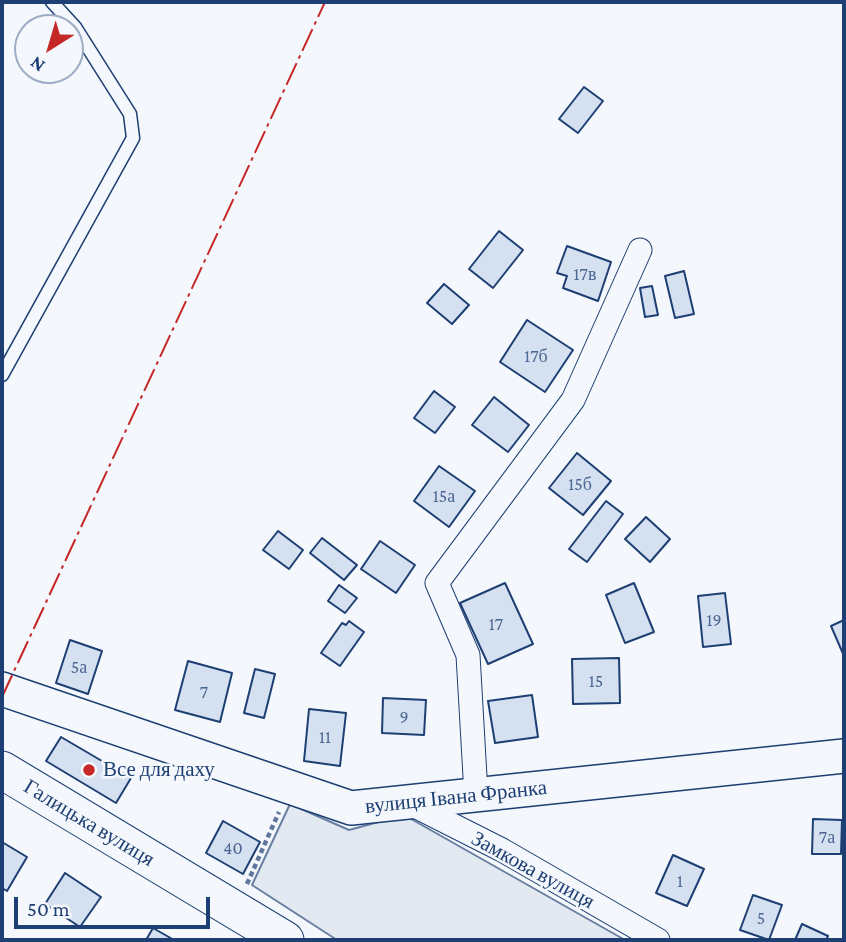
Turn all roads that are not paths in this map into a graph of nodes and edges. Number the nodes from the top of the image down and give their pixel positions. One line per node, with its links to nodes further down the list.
1 (52, 2): 3 (lane)
2 (640, 250): 7 (street)
3 (2, 375)
4 (2, 690): 8 (street, вулиця Івана Франка)
5 (844, 756): 7 (street, вулиця Івана Франка)
6 (2, 770): 9 (main road, Галицька вулиця)
7 (477, 794): 8 (street, вулиця Івана Франка)
8 (407, 802): 10 (street, Замкова вулиця)
9 (285, 940)
10 (658, 940)

